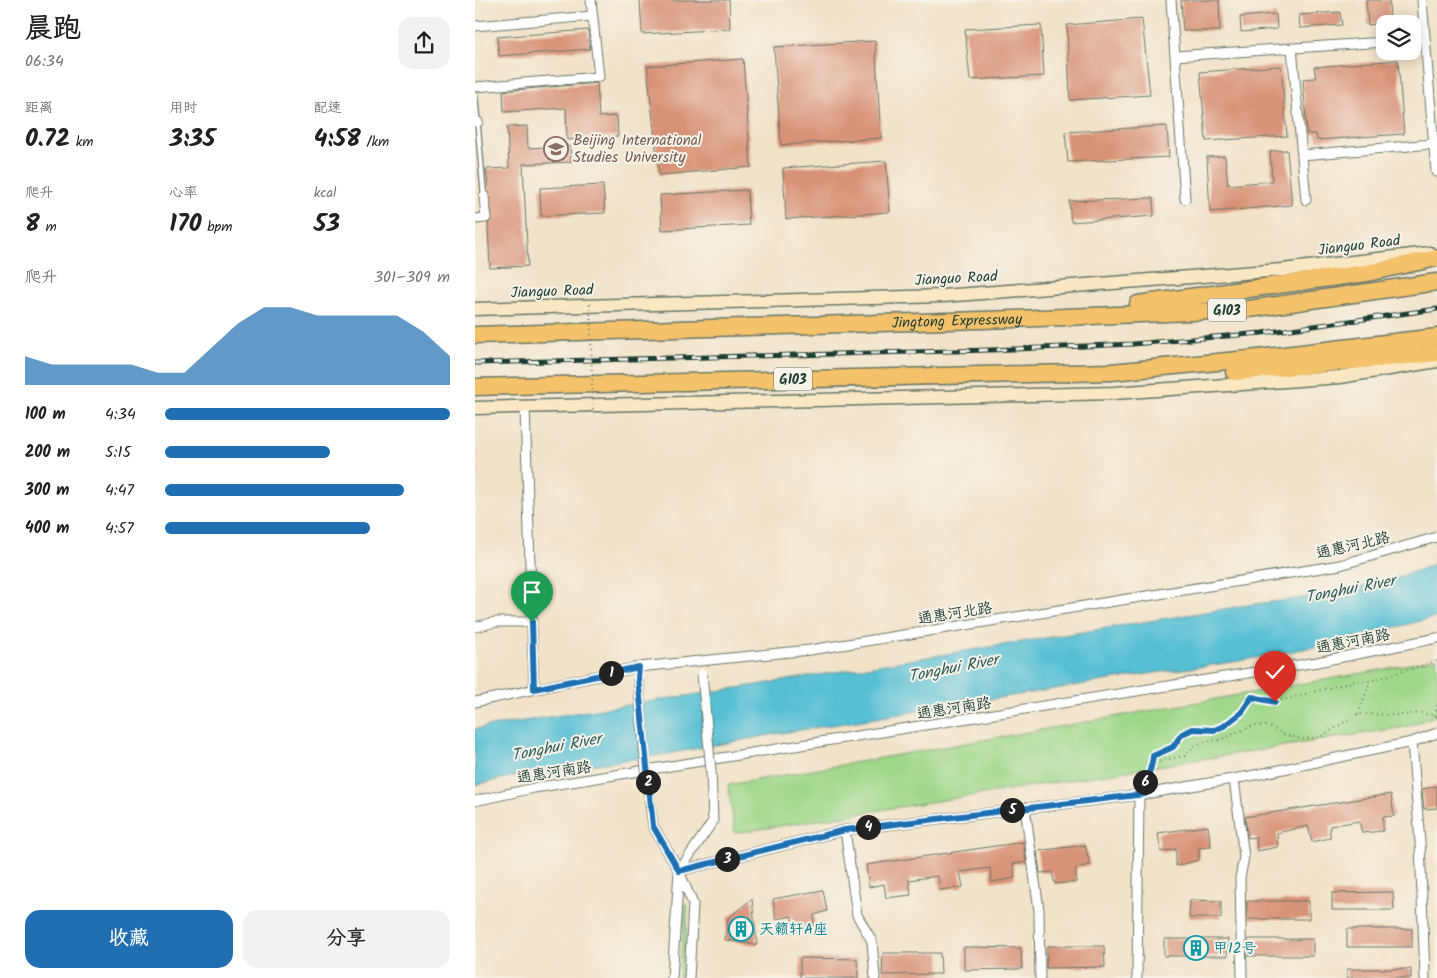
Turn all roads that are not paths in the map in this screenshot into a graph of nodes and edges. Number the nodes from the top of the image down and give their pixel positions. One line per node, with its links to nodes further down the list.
1 (591, 0): 4 (street)
2 (1171, 0): 10 (street)
3 (1422, 0): 7 (street)
4 (592, 16): 5 (street); 12 (street)
5 (475, 26)
6 (1421, 39): 7 (street)
7 (1425, 39): 11 (street)
8 (1376, 43): 9 (street)
9 (1292, 48): 10 (street); 16 (street)
10 (1175, 56): 19 (street)
11 (1433, 79): 15 (street)
12 (475, 87)
13 (475, 95): 14 (lane)
14 (476, 122): 18 (lane)
15 (1433, 144): 16 (street); 17 (street)
16 (1302, 155): 20 (street)
17 (1436, 172)
18 (484, 196): 21 (street)
19 (1185, 199)
20 (1306, 200)
21 (475, 219)
22 (1437, 252): 25 (main road, Jianguo Road)
23 (1437, 258): 26 (highway)
24 (1437, 282): 26 (highway, Jingtong Expressway / G103)
25 (475, 309)
26 (1014, 319): 27 (highway, Jingtong Expressway / G103)
27 (475, 335)
28 (1437, 337): 31 (highway, G103)
29 (1437, 353): 31 (highway)
30 (1437, 361): 33 (main road)
31 (1111, 372): 32 (highway, G103)
32 (475, 387)
33 (525, 407): 34 (main road); 36 (street)
34 (475, 408)
35 (1437, 537): 39 (street, 通惠河北路)
36 (532, 622): 37 (street); 41 (street)
37 (475, 627)
38 (1437, 638): 47 (street, 通惠河南路)
39 (701, 659): 40 (street, 通惠河北路); 50 (street, bridge)
40 (639, 667): 41 (street, 通惠河北路); 50 (street, bridge)
41 (534, 689): 42 (street, 通惠河北路)
42 (475, 702)
43 (1437, 733): 44 (street)
44 (1412, 742): 45 (street); 57 (street)
45 (1233, 779): 46 (street); 56 (street)
46 (1142, 794): 48 (street); 55 (street)
47 (475, 801)
48 (1025, 808): 49 (street); 54 (street)
49 (845, 830): 50 (street); 53 (street)
50 (679, 871): 51 (street); 52 (street)
51 (671, 978)
52 (689, 978)
53 (875, 978)
54 (1040, 978)
55 (1137, 978)
56 (1242, 978)
57 (1425, 978)

